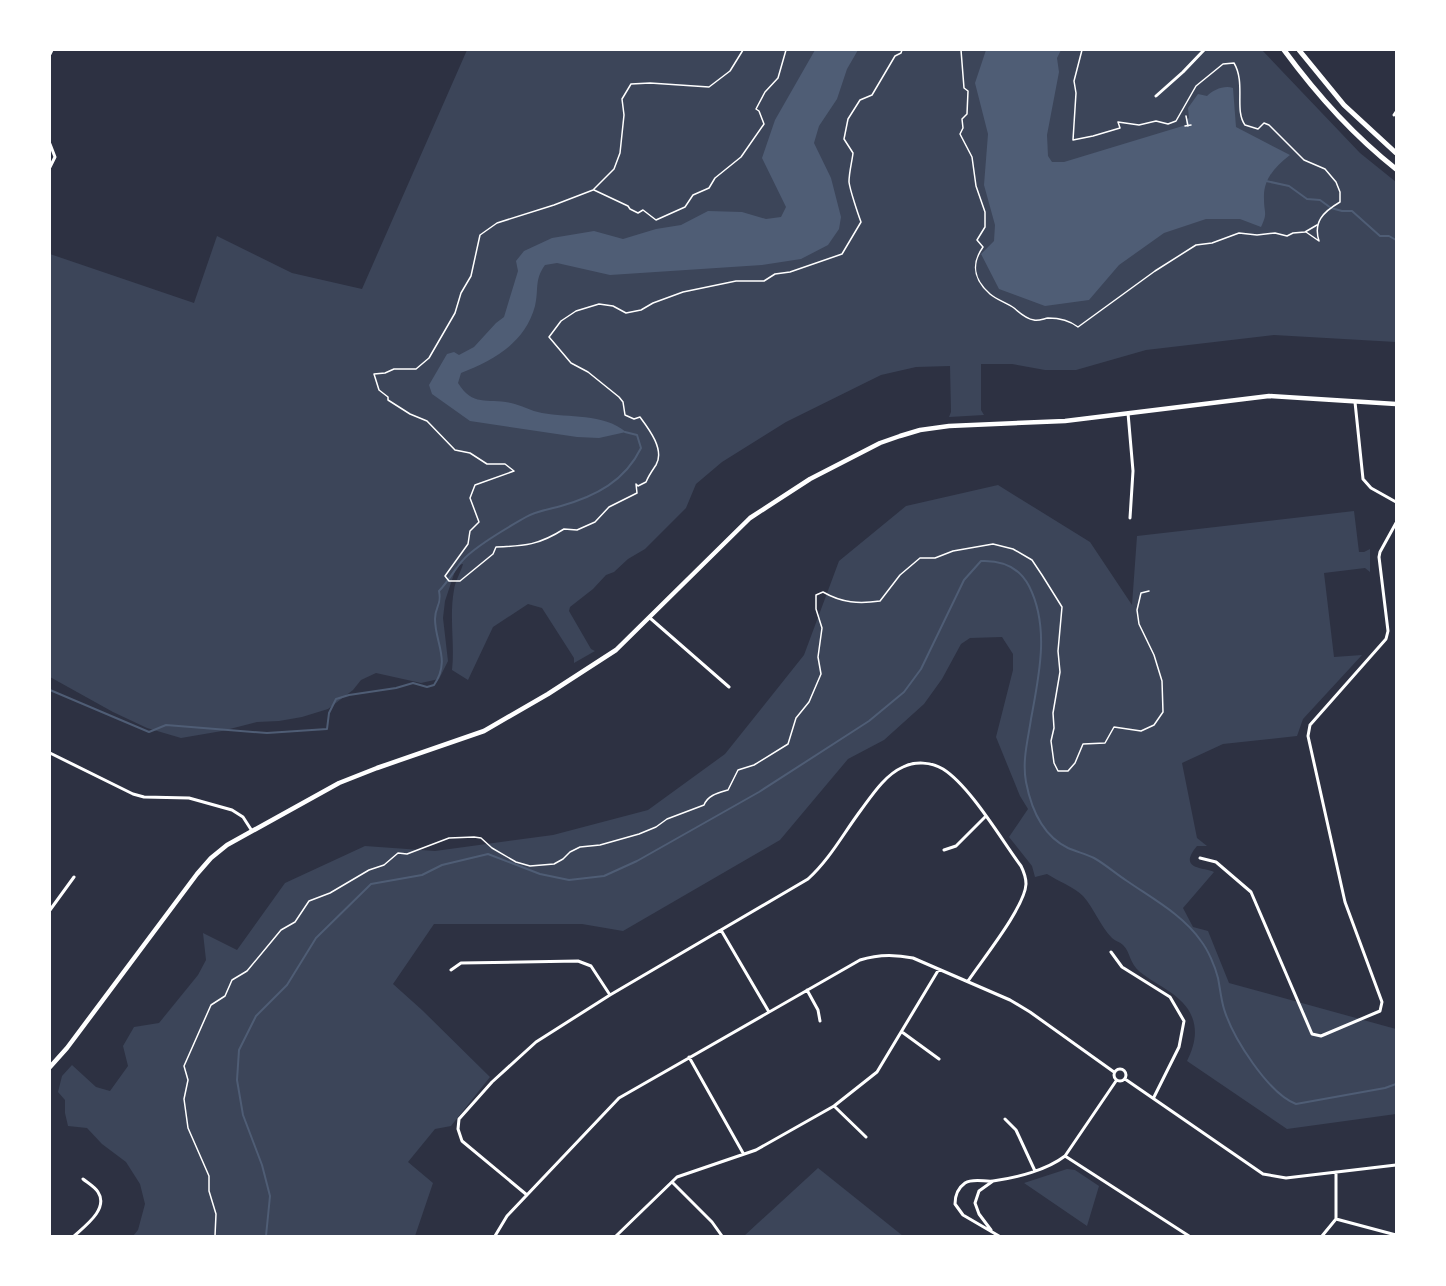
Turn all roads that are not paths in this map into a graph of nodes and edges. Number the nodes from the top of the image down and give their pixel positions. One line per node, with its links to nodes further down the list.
1 (52, 50): 5 (street)
2 (1204, 50): 6 (street)
3 (1284, 50): 10 (highway)
4 (1299, 50): 8 (highway)
5 (50, 54)
6 (1156, 96)
7 (50, 144): 9 (street)
8 (1396, 153)
9 (50, 167)
10 (1396, 169)
11 (1355, 402): 12 (main road); 13 (main road); 14 (street)
12 (1396, 404)
13 (1128, 413): 15 (street); 17 (main road)
14 (1396, 502)
15 (1130, 518)
16 (1396, 523): 23 (street)
17 (650, 618): 18 (street); 21 (main road)
18 (729, 687)
19 (50, 753): 21 (street)
20 (985, 817): 22 (street); 26 (street); 30 (street)
21 (252, 831): 38 (main road)
22 (944, 850)
23 (1200, 858)
24 (74, 877): 25 (street)
25 (50, 910)
26 (721, 930): 32 (street); 33 (street)
27 (1111, 952): 42 (street)
28 (939, 969): 30 (street); 31 (street); 35 (street)
29 (451, 970): 32 (street)
30 (968, 981): 39 (street)
31 (807, 990): 33 (street); 34 (street)
32 (610, 995): 54 (street)
33 (769, 1012): 36 (street)
34 (820, 1021)
35 (902, 1032): 37 (street); 43 (street)
36 (689, 1057): 46 (street); 54 (street)
37 (939, 1059)
38 (50, 1067)
39 (1114, 1072): 40 (street); 41 (street)
40 (1125, 1079): 41 (street); 42 (street)
41 (1116, 1081): 47 (street)
42 (1154, 1097): 50 (street)
43 (834, 1106): 45 (street); 46 (street)
44 (1005, 1119): 49 (street)
45 (866, 1137)
46 (743, 1153): 53 (street)
47 (1065, 1156): 49 (street); 63 (street)
48 (1396, 1165): 50 (street)
49 (1035, 1171): 52 (street)
50 (1336, 1172): 55 (street)
51 (83, 1179): 58 (street)
52 (993, 1181): 56 (street); 56 (street)
53 (672, 1182): 60 (street); 61 (street)
54 (527, 1195): 59 (street)
55 (1336, 1219): 57 (street); 64 (street)
56 (992, 1231): 62 (street)
57 (1396, 1235)
58 (74, 1236)
59 (495, 1236)
60 (616, 1236)
61 (722, 1236)
62 (999, 1236)
63 (1189, 1236)
64 (1322, 1236)

